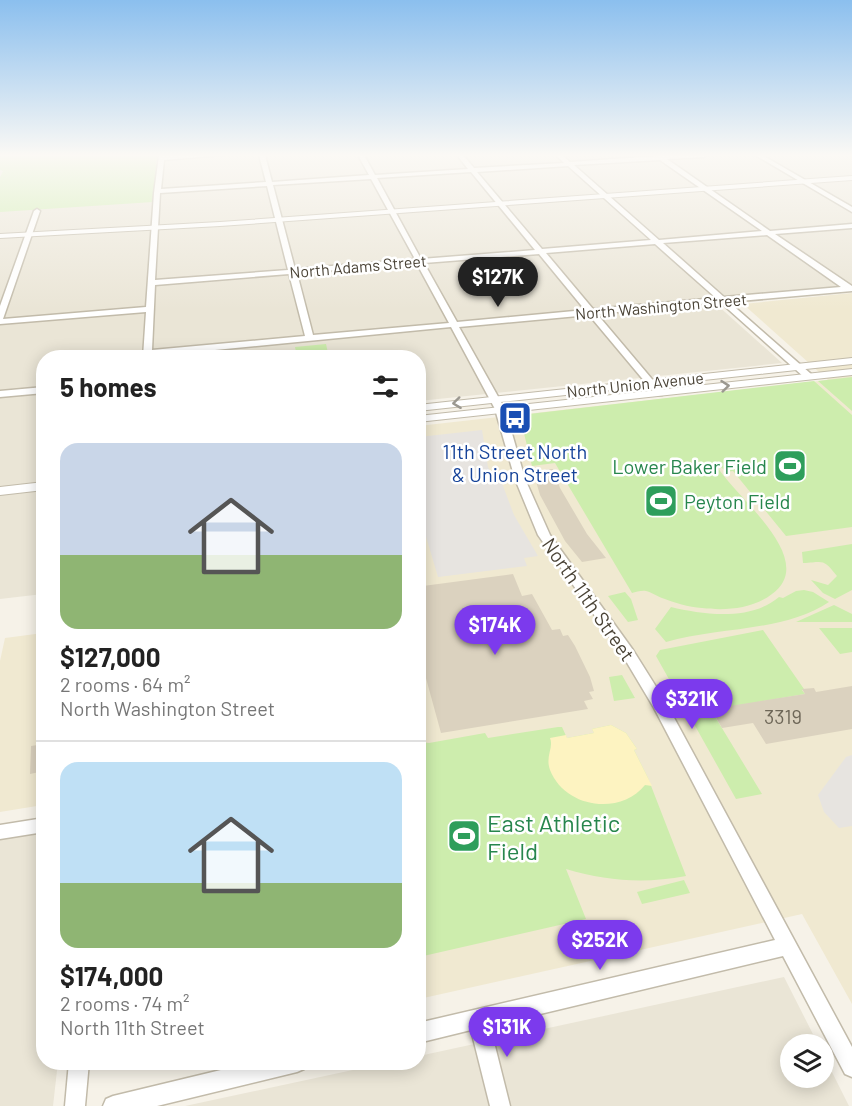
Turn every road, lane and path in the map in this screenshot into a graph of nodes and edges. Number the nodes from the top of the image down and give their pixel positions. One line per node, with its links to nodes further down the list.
1 (157, 207): 12 (street)
2 (276, 207): 10 (street)
3 (390, 207): 9 (street, North 11th Street)
4 (452, 207): 9 (street)
5 (504, 207): 17 (street)
6 (617, 207): 16 (street)
7 (731, 207): 13 (street)
8 (37, 211): 14 (street)
9 (392, 211): 10 (street); 18 (street, North 11th Street)
10 (279, 219): 12 (street); 19 (street)
11 (852, 226): 13 (street, North Adams Street)
12 (155, 228): 14 (street); 20 (street)
13 (768, 233): 16 (street, North Adams Street); 21 (street)
14 (29, 235): 15 (street); 25 (street)
15 (0, 236)
16 (657, 242): 17 (street, North Adams Street); 22 (street)
17 (542, 251): 18 (street, North Adams Street); 24 (street)
18 (420, 261): 19 (street, North Adams Street); 26 (street, North 11th Street)
19 (292, 271): 20 (street, North Adams Street); 27 (street)
20 (152, 283): 23 (street)
21 (851, 289): 22 (street, North Washington Street)
22 (723, 300): 24 (street, North Washington Street); 31 (street)
23 (149, 309): 25 (street); 28 (street)
24 (593, 312): 26 (street, North Washington Street); 34 (street)
25 (0, 320)
26 (455, 325): 27 (street, North Washington Street); 38 (street, North 11th Street)
27 (310, 339): 29 (street, North Washington Street)
28 (147, 350)
29 (198, 350)
30 (852, 361): 31 (street, North Union Avenue)
31 (798, 367): 33 (street); 34 (street, North Union Avenue)
32 (852, 372): 33 (street, North Union Avenue)
33 (808, 376): 36 (street, North Union Avenue, one-way to 33)
34 (650, 382): 36 (street); 38 (street, North Union Avenue)
35 (36, 391): 37 (street)
36 (659, 393): 38 (street, North Union Avenue)
37 (0, 394)
38 (497, 404): 39 (street, North Union Avenue, one-way to 39); 40 (street, North Union Avenue); 45 (street, North 11th Street)
39 (426, 408)
40 (426, 417)
41 (36, 487): 42 (street)
42 (0, 491)
43 (36, 826): 44 (street)
44 (0, 832)
45 (789, 946): 46 (street); 48 (street, North 11th Street)
46 (478, 1019): 47 (street); 53 (street)
47 (426, 1031)
48 (852, 1066)
49 (78, 1070): 51 (street)
50 (264, 1070): 52 (street)
51 (75, 1106)
52 (113, 1106)
53 (500, 1106)

